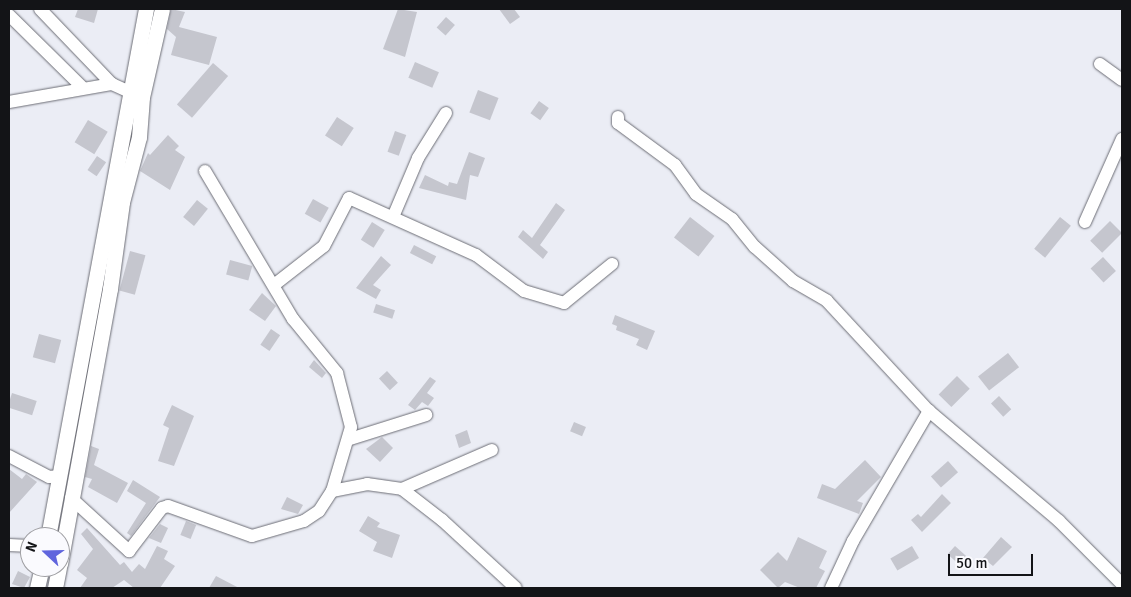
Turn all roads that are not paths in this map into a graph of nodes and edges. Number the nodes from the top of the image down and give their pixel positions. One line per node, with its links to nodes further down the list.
1 (40, 9): 7 (street)
2 (146, 9): 9 (main road)
3 (162, 9): 27 (main road)
4 (9, 15): 8 (street)
5 (1100, 64): 6 (street)
6 (1122, 80)
7 (112, 84): 8 (street); 9 (street)
8 (82, 87): 10 (street)
9 (128, 91): 24 (main road)
10 (9, 102)
11 (446, 113): 15 (street)
12 (618, 117): 19 (street)
13 (1122, 139): 16 (street)
14 (205, 171): 18 (street)
15 (393, 217): 17 (street); 18 (street)
16 (1085, 222)
17 (612, 264)
18 (274, 285): 21 (street)
19 (929, 411): 30 (street); 32 (street)
20 (426, 415): 21 (street)
21 (350, 439): 26 (street)
22 (492, 450): 25 (street)
23 (9, 456): 24 (street)
24 (60, 476): 28 (main road)
25 (402, 489): 26 (street); 31 (street)
26 (332, 491): 27 (street)
27 (72, 498): 29 (main road)
28 (50, 527)
29 (67, 527)
30 (1122, 584)
31 (516, 588)
32 (831, 588)

